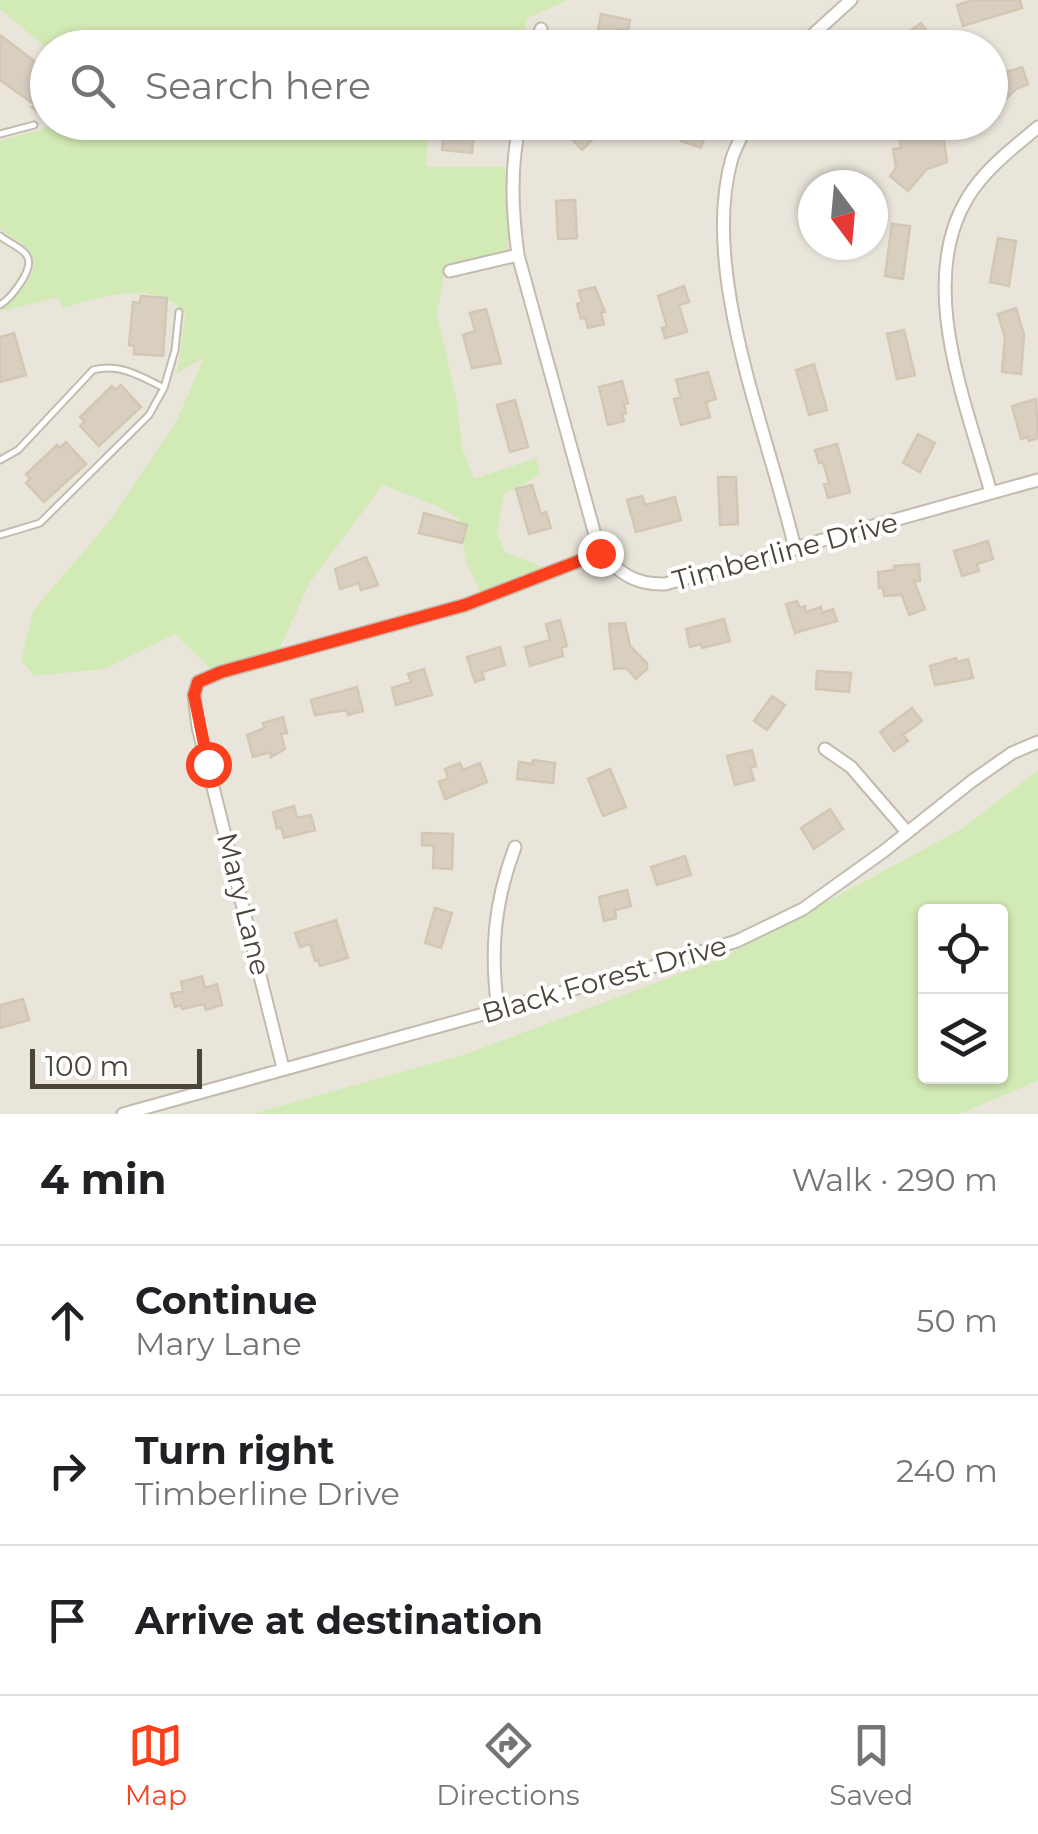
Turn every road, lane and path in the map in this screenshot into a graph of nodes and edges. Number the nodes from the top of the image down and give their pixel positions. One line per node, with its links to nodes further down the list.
1 (852, 0): 2 (street)
2 (818, 30)
3 (30, 126): 5 (lane)
4 (1038, 128): 16 (street)
5 (0, 134)
6 (517, 140): 9 (street)
7 (740, 140): 18 (street)
8 (0, 236): 11 (lane)
9 (518, 255): 10 (street); 19 (street)
10 (450, 271)
11 (0, 304)
12 (179, 312): 13 (lane)
13 (164, 388): 14 (lane); 17 (lane)
14 (0, 460)
15 (1038, 480): 16 (street, Timberline Drive)
16 (991, 494): 18 (street, Timberline Drive)
17 (0, 535)
18 (795, 548): 19 (street, Timberline Drive)
19 (600, 553): 25 (street, Mary Lane)
20 (1038, 742): 22 (street, Black Forest Drive)
21 (824, 749): 22 (street)
22 (907, 832): 24 (street, Black Forest Drive)
23 (515, 847): 24 (street)
24 (498, 1010): 25 (street, Black Forest Drive)
25 (284, 1068): 26 (street, Black Forest Drive)
26 (122, 1114)

